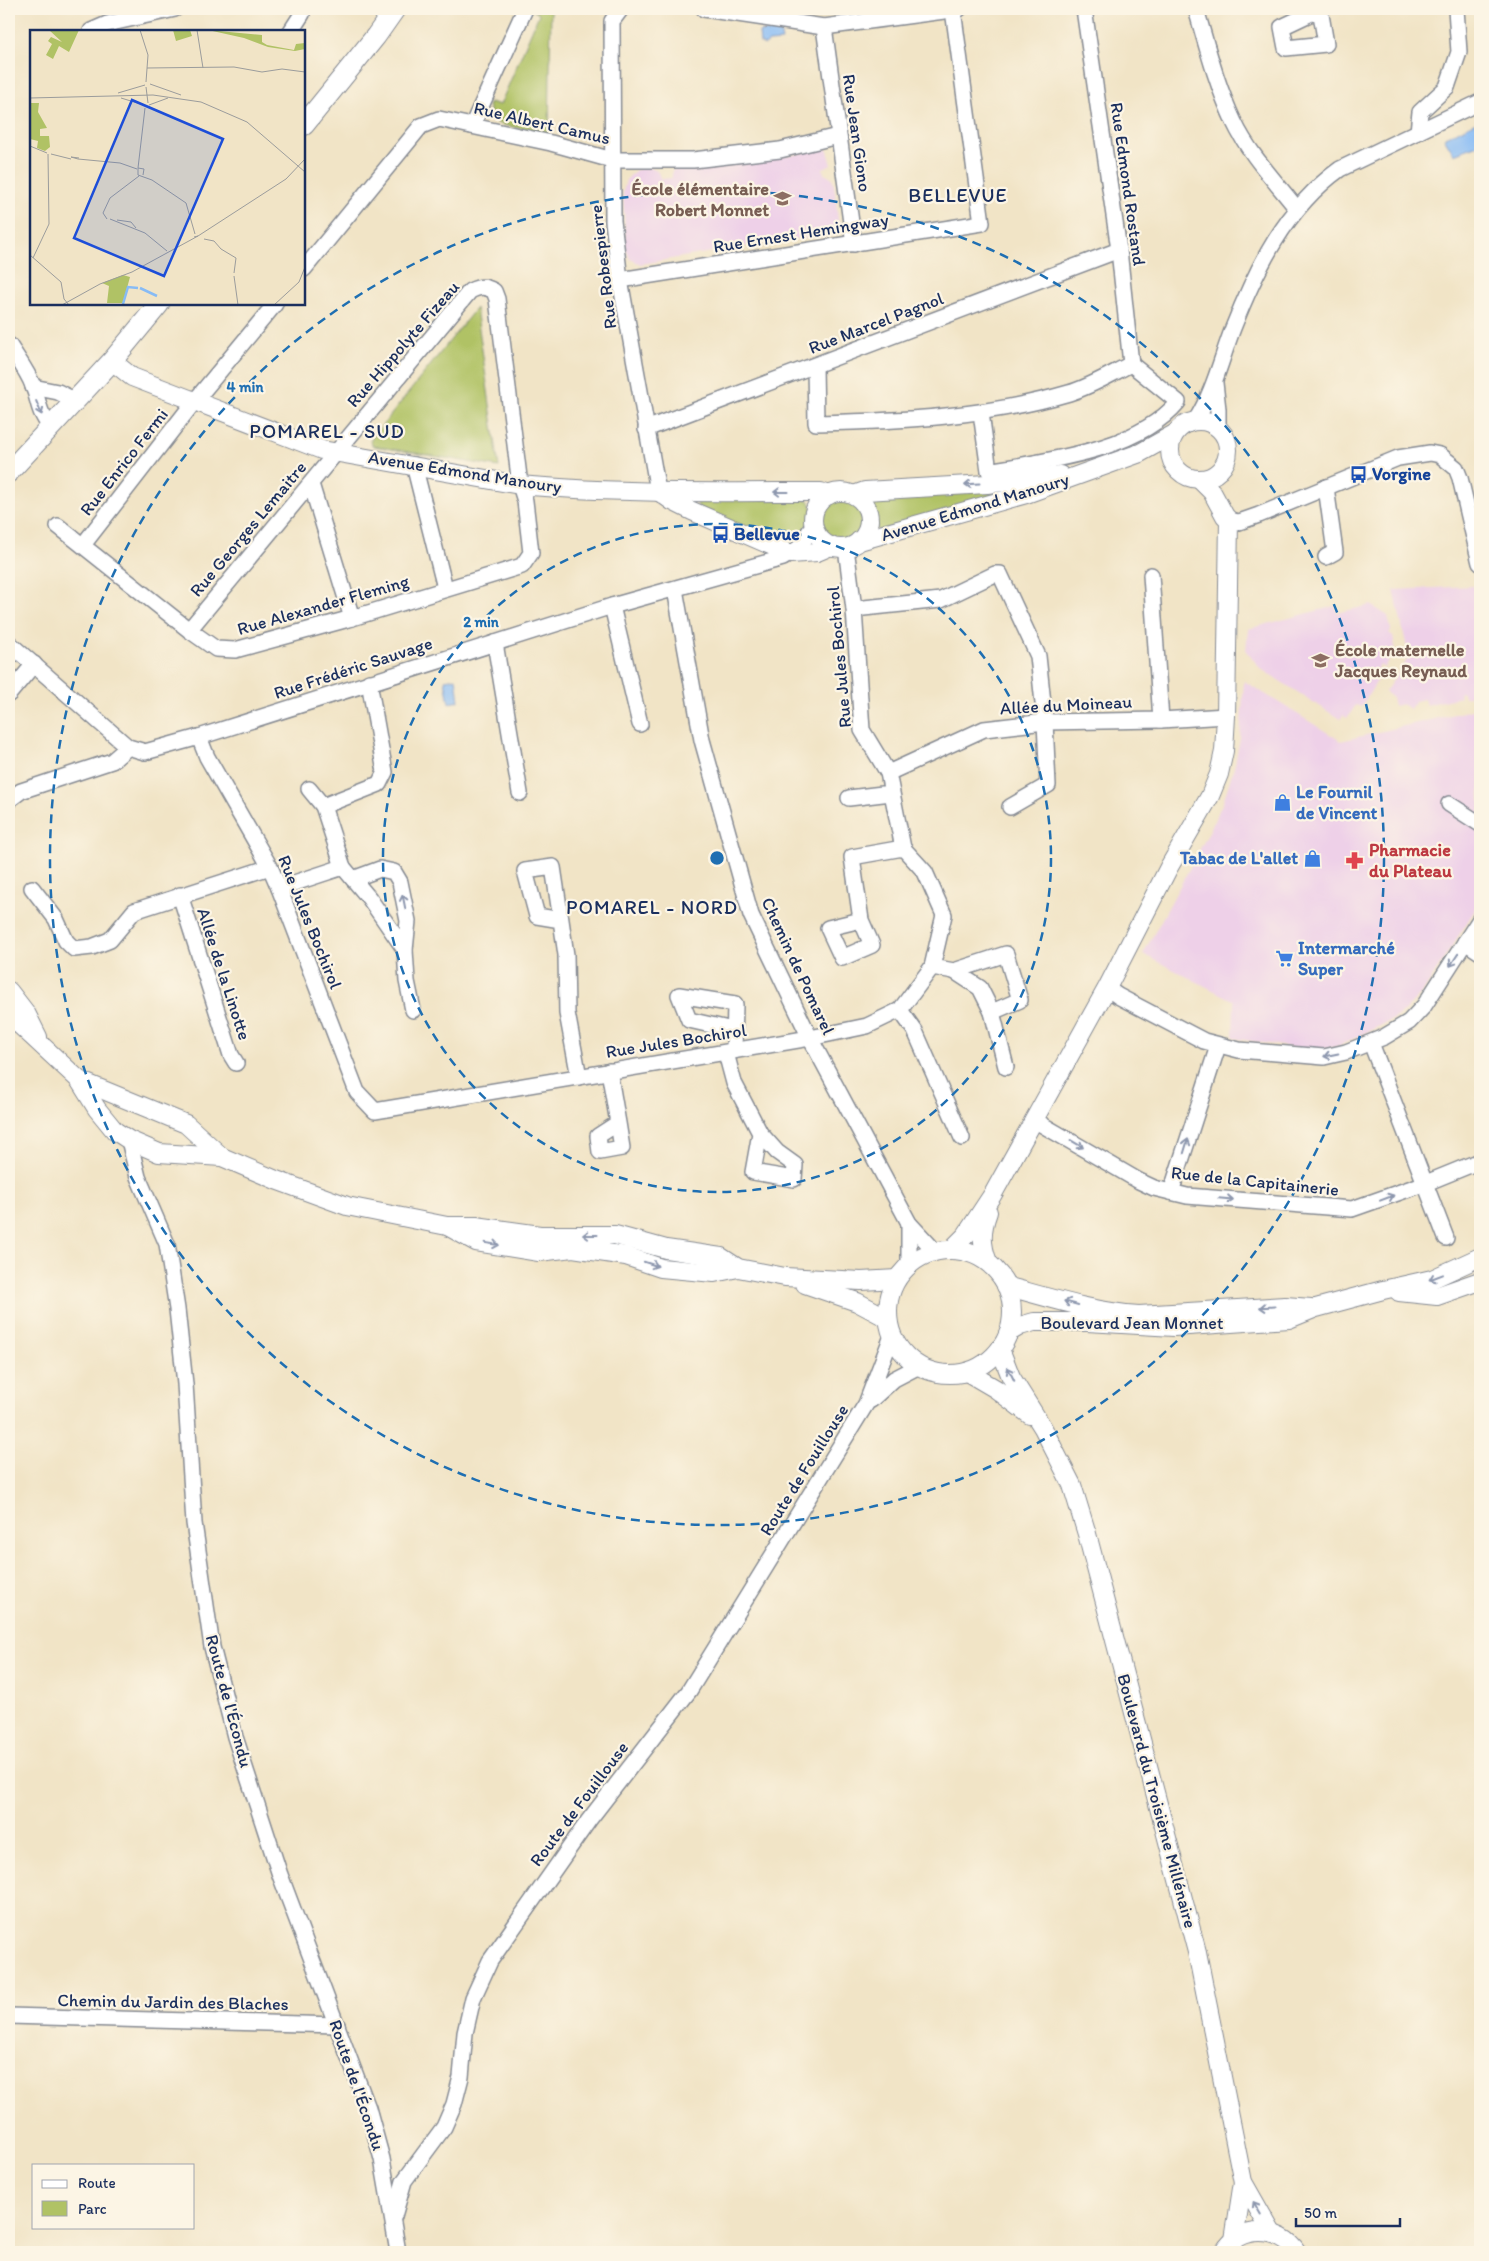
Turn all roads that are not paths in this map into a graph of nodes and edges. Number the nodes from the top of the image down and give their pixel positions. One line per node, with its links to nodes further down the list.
1 (175, 9): 12 (street)
2 (300, 9): 13 (street)
3 (394, 9): 15 (main road)
4 (525, 9): 16 (street)
5 (621, 9): 19 (street, Rue Robespierre)
6 (704, 9): 11 (street)
7 (956, 9): 11 (street); 21 (street, Rue Ernest Hemingway)
8 (1084, 9): 22 (street, Rue Edmond Rostand)
9 (1196, 9): 20 (street)
10 (1456, 9): 17 (street)
11 (824, 27): 18 (street, Rue Jean Giono)
12 (93, 30)
13 (292, 30)
14 (1480, 102): 17 (street)
15 (305, 124)
16 (472, 126): 19 (street, Rue Albert Camus); 23 (street, Rue Albert Camus)
17 (1418, 132): 20 (street)
18 (838, 136): 19 (street, Rue Albert Camus); 21 (street, Rue Jean Giono)
19 (612, 160): 24 (street, Rue Robespierre)
20 (1297, 209): 31 (street)
21 (854, 244): 24 (street, Rue Ernest Hemingway)
22 (1119, 250): 29 (street, Rue Edmond Rostand); 30 (street, Rue Marcel Pagnol)
23 (305, 268)
24 (620, 280): 39 (street, Rue Robespierre)
25 (158, 305): 28 (main road)
26 (274, 305): 34 (street)
27 (9, 345): 32 (street)
28 (112, 360): 33 (main road); 34 (street, Avenue Edmond Manoury)
29 (1131, 364): 35 (street); 35 (street)
30 (815, 366): 35 (street); 39 (street, Rue Marcel Pagnol)
31 (1215, 383): 36 (street); 38 (street)
32 (34, 387): 33 (street); 37 (street, one-way to 37)
33 (74, 400): 37 (main road)
34 (194, 402): 41 (street, Avenue Edmond Manoury); 60 (street, Rue Enrico Fermi)
35 (981, 413)
36 (1196, 420): 38 (street); 40 (street)
37 (50, 426): 47 (main road)
38 (1218, 427): 45 (street)
39 (646, 430): 52 (street, Rue Robespierre)
40 (1174, 434): 42 (street, Avenue Edmond Manoury); 43 (street)
41 (336, 452): 44 (street, Avenue Edmond Manoury); 49 (street, Rue Georges Lemaitre); 50 (street, Rue Hippolyte Fizeau)
42 (1140, 453): 43 (street); 46 (street, Avenue Edmond Manoury)
43 (1172, 461): 48 (street)
44 (414, 465): 50 (street, Avenue Edmond Manoury); 66 (street)
45 (1221, 470): 48 (street); 55 (street)
46 (1090, 471): 54 (street, Avenue Edmond Manoury, one-way to 54); 61 (street, Avenue Edmond Manoury)
47 (9, 472)
48 (1198, 479): 55 (street)
49 (311, 484): 70 (street); 71 (street, Rue Georges Lemaitre)
50 (520, 485): 52 (street, Avenue Edmond Manoury); 66 (street, Rue Alexander Fleming)
51 (1326, 487): 56 (street); 57 (street); 63 (street)
52 (658, 491): 53 (street, Avenue Edmond Manoury, one-way to 52); 62 (street, Avenue Edmond Manoury)
53 (829, 495): 54 (street); 58 (street)
54 (854, 495): 61 (street)
55 (1218, 501): 57 (street)
56 (1476, 519): 64 (street)
57 (1229, 520): 77 (street)
58 (814, 524): 61 (street); 62 (street)
59 (58, 526): 60 (street, Rue Alexander Fleming)
60 (83, 545): 71 (street, Rue Alexander Fleming)
61 (845, 545): 62 (street, Avenue Edmond Manoury); 69 (street, Rue Jules Bochirol)
62 (791, 554): 67 (street, Rue Frédéric Sauvage)
63 (1326, 557)
64 (1480, 564)
65 (1152, 576): 78 (street)
66 (445, 588): 70 (street, Rue Alexander Fleming)
67 (675, 589): 68 (street, Rue Frédéric Sauvage); 115 (street, Chemin de Pomarel)
68 (612, 606): 73 (street, Rue Frédéric Sauvage); 80 (street)
69 (854, 610): 79 (street); 83 (street, Rue Jules Bochirol)
70 (352, 618): 71 (street, Rue Alexander Fleming)
71 (189, 630)
72 (9, 643): 74 (street)
73 (495, 643): 75 (street, Rue Frédéric Sauvage); 85 (street)
74 (34, 664): 76 (street); 82 (street)
75 (369, 682): 81 (street, Rue Frédéric Sauvage); 90 (street)
76 (9, 694)
77 (1226, 716): 78 (street, Allée du Moineau); 108 (street)
78 (1161, 720): 79 (street, Allée du Moineau)
79 (1045, 722): 83 (street, Allée du Moineau); 91 (street)
80 (640, 724)
81 (199, 737): 82 (street, Rue Frédéric Sauvage); 94 (street, Rue Jules Bochirol)
82 (128, 747): 88 (street)
83 (888, 773): 86 (street, Rue Jules Bochirol)
84 (309, 789): 90 (street)
85 (520, 793)
86 (891, 793): 87 (street); 93 (street, Rue Jules Bochirol)
87 (849, 798)
88 (9, 800)
89 (1449, 804): 92 (street)
90 (323, 806): 95 (street)
91 (1010, 807)
92 (1480, 824)
93 (903, 848): 102 (street); 106 (street, Rue Jules Bochirol)
94 (270, 867): 98 (street, Rue Jules Bochirol); 99 (street)
95 (343, 867): 96 (street); 98 (street)
96 (353, 879): 104 (street); 104 (street, one-way to 96)
97 (32, 888): 99 (street)
98 (279, 888): 123 (street, Rue Jules Bochirol)
99 (180, 895): 120 (street, Allée de la Linotte)
100 (1480, 919): 103 (street)
101 (560, 920): 123 (street)
102 (861, 920)
103 (1465, 942): 105 (street); 116 (street, one-way to 116)
104 (405, 950): 110 (street)
105 (1480, 952)
106 (932, 967): 107 (street); 111 (street, Rue Jules Bochirol)
107 (954, 971): 112 (street); 112 (street)
108 (1108, 988): 118 (street); 127 (street)
109 (9, 991): 117 (street)
110 (412, 1010)
111 (900, 1010): 115 (street, Rue Jules Bochirol); 131 (street)
112 (992, 1012): 121 (street)
113 (9, 1015): 117 (street)
114 (733, 1030): 119 (street)
115 (810, 1038): 119 (street, Rue Jules Bochirol); 141 (street, Chemin de Pomarel)
116 (1371, 1042): 118 (street, one-way to 118); 138 (street)
117 (41, 1044): 124 (street)
118 (1218, 1046): 139 (street, one-way to 118)
119 (730, 1052): 122 (street, Rue Jules Bochirol); 129 (street)
120 (236, 1063)
121 (1006, 1067)
122 (609, 1071): 123 (street, Rue Jules Bochirol); 128 (street)
123 (578, 1077)
124 (79, 1080): 125 (street); 126 (street)
125 (110, 1093): 126 (street); 130 (street)
126 (97, 1109): 132 (street)
127 (1034, 1120): 139 (street, Rue de la Capitainerie, one-way to 139); 140 (street)
128 (618, 1123)
129 (760, 1132)
130 (201, 1137): 134 (street); 135 (street)
131 (962, 1138)
132 (129, 1140): 133 (street); 137 (street, Route de l'Écondu)
133 (159, 1153): 134 (street); 137 (street)
134 (193, 1154): 135 (street)
135 (222, 1157): 147 (street)
136 (1480, 1161): 138 (street, Rue de la Capitainerie)
137 (137, 1168): 161 (street, Route de l'Écondu)
138 (1426, 1183): 139 (street, Rue de la Capitainerie, one-way to 138); 142 (street)
139 (1172, 1192)
140 (993, 1194): 143 (street); 145 (street)
141 (909, 1223): 143 (street, Chemin de Pomarel); 146 (street, Chemin de Pomarel)
142 (1446, 1238)
143 (943, 1250): 145 (street); 146 (street)
144 (1480, 1256): 151 (street, Boulevard Jean Monnet, one-way to 151)
145 (988, 1262): 150 (street)
146 (909, 1264): 148 (street)
147 (785, 1277): 148 (street); 153 (street)
148 (897, 1279): 153 (street)
149 (1480, 1282): 151 (street, Boulevard Jean Monnet)
150 (1006, 1286): 152 (street, Boulevard Jean Monnet, one-way to 150); 155 (street)
151 (1383, 1290): 152 (street, Boulevard Jean Monnet)
152 (1316, 1308): 155 (street, Boulevard Jean Monnet)
153 (887, 1318): 154 (street)
154 (892, 1336): 156 (street); 158 (street, Route de Fouillouse)
155 (1004, 1341): 157 (street); 159 (street, Boulevard du Troisième Millénaire, one-way to 155)
156 (919, 1366): 157 (street); 158 (street, Route de Fouillouse)
157 (967, 1372): 159 (street, Boulevard du Troisième Millénaire)
158 (866, 1404): 163 (street, Route de Fouillouse)
159 (1043, 1428): 162 (street, Boulevard du Troisième Millénaire)
160 (9, 2016): 161 (street, Chemin du Jardin des Blaches)
161 (337, 2025): 163 (street, Route de l'Écondu)
162 (1243, 2182): 164 (street, Boulevard du Troisième Millénaire, one-way to 162); 165 (street, Boulevard du Troisième Millénaire)
163 (393, 2219): 166 (street, Route de Fouillouse)
164 (1272, 2233): 165 (street); 167 (street)
165 (1229, 2246)
166 (398, 2252)
167 (1297, 2252)

